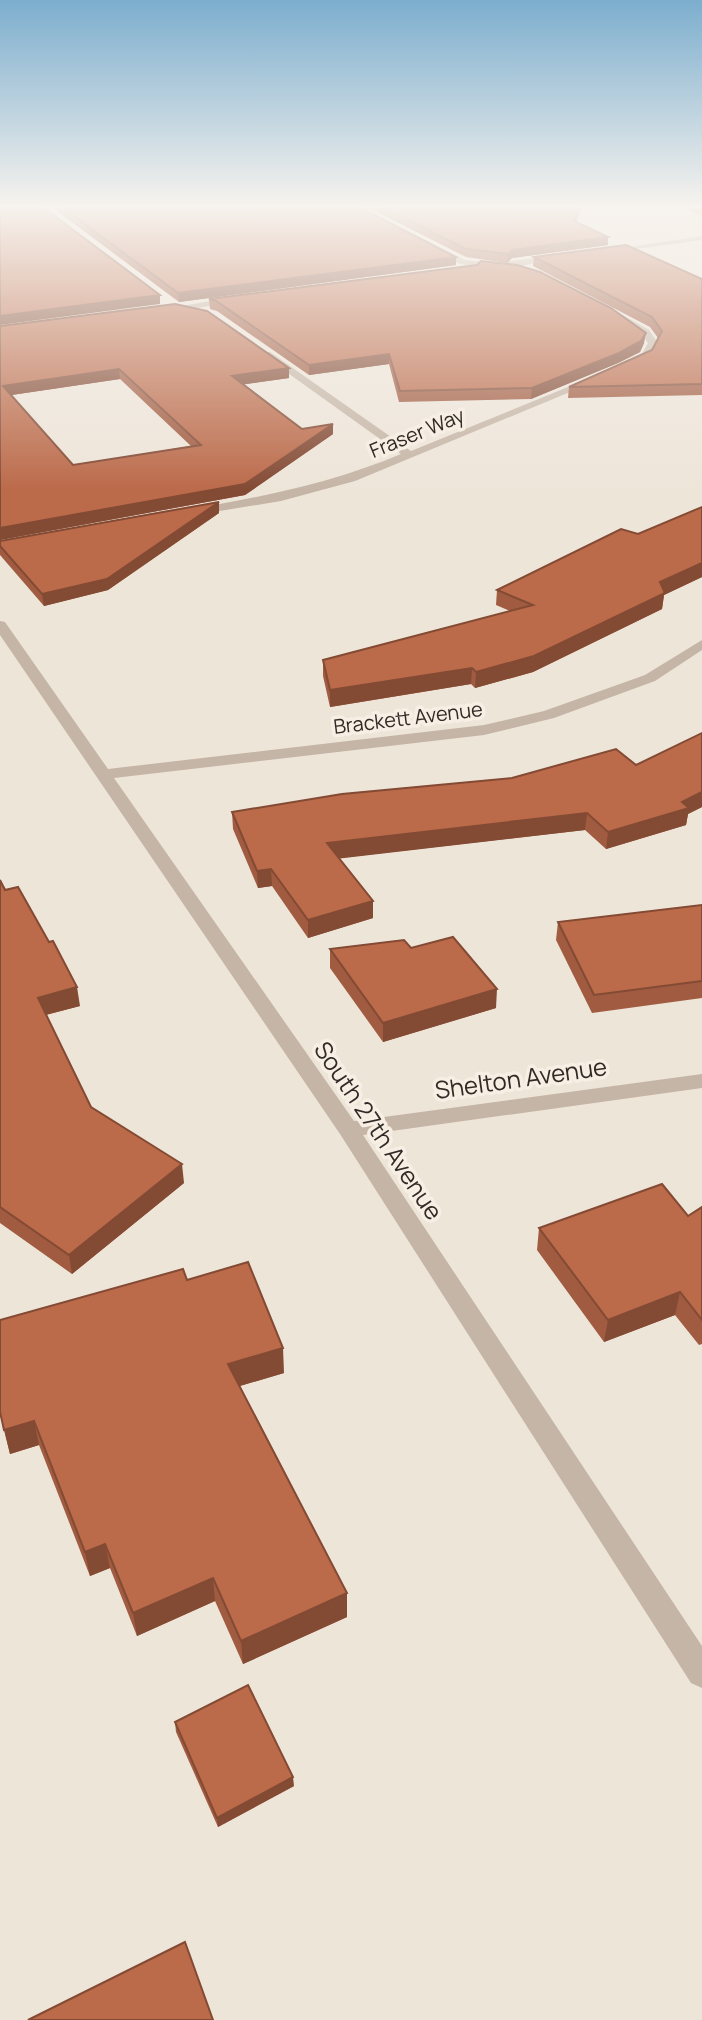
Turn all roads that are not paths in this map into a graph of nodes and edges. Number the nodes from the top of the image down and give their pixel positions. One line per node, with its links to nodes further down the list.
1 (169, 302): 4 (street)
2 (221, 302): 4 (street)
3 (591, 302): 8 (street, Fraser Way)
4 (177, 308): 5 (street); 6 (street)
5 (147, 312)
6 (212, 315)
7 (262, 351): 8 (street)
8 (411, 456): 9 (street, Fraser Way)
9 (188, 514)
10 (0, 625): 12 (street, South 27th Avenue)
11 (702, 644): 12 (street, Brackett Avenue)
12 (101, 775): 14 (street, South 27th Avenue)
13 (702, 1081): 14 (street, Shelton Avenue)
14 (348, 1129): 15 (street, South 27th Avenue)
15 (702, 1673)

